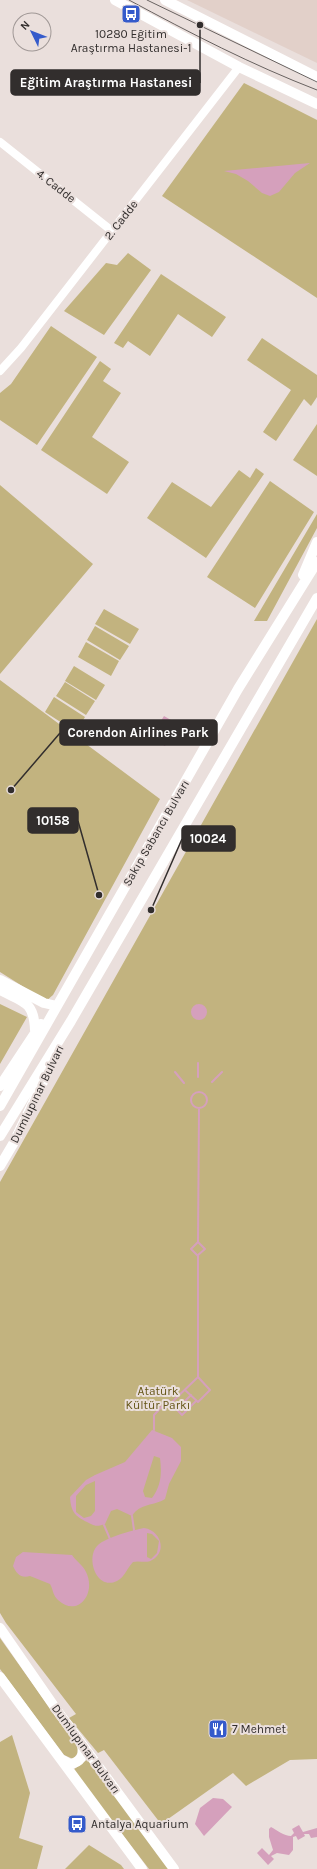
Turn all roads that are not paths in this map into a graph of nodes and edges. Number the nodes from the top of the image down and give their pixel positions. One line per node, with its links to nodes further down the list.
1 (115, 0): 3 (main road)
2 (165, 0): 4 (main road)
3 (239, 67): 5 (main road); 9 (street, 2. Cadde)
4 (317, 77)
5 (263, 79): 6 (main road); 7 (main road)
6 (317, 96)
7 (317, 104)
8 (0, 142): 9 (street, 4. Cadde)
9 (112, 231): 10 (street, 2. Cadde)
10 (0, 370)
11 (317, 542): 14 (main road)
12 (317, 552): 14 (main road)
13 (317, 562): 16 (main road, Sakıp Sabancı Bulvarı)
14 (299, 584): 16 (main road)
15 (316, 601): 20 (main road, Sakıp Sabancı Bulvarı)
16 (285, 616): 19 (main road, Sakıp Sabancı Bulvarı)
17 (0, 980): 19 (main road)
18 (0, 990): 21 (main road)
19 (57, 1006): 21 (main road); 23 (main road, Sakıp Sabancı Bulvarı)
20 (72, 1021): 24 (main road); 25 (main road, Dumlupınar Bulvarı)
21 (35, 1030): 22 (main road)
22 (0, 1086)
23 (0, 1106)
24 (0, 1136)
25 (0, 1166)
26 (0, 1628): 28 (main road, Dumlupınar Bulvarı)
27 (0, 1677): 29 (main road)
28 (82, 1745): 29 (main road); 31 (main road, Dumlupınar Bulvarı)
29 (59, 1757): 30 (main road)
30 (142, 1869)
31 (174, 1869)

